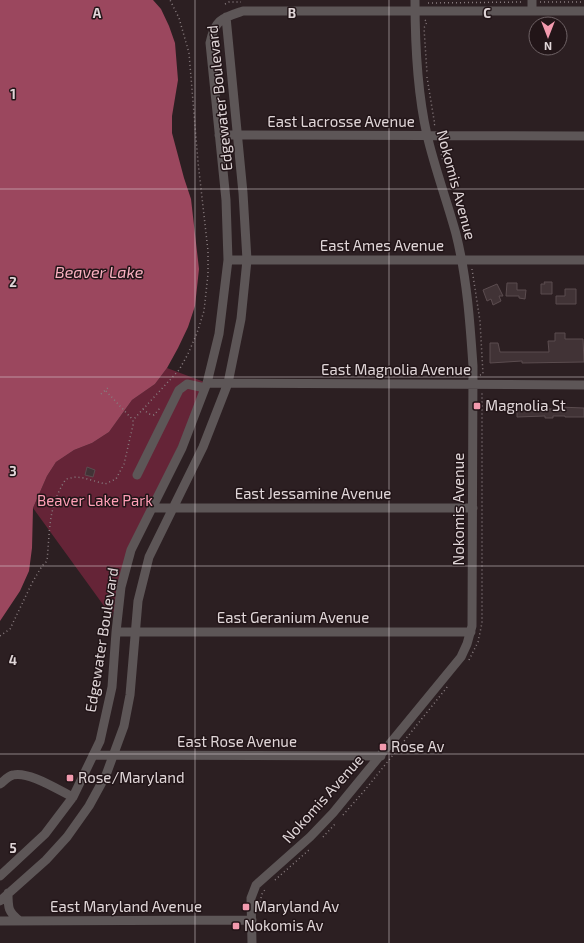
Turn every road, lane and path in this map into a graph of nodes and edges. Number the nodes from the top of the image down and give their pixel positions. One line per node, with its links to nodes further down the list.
1 (170, 0): 31 (path)
2 (416, 0): 6 (street, Nokomis Avenue)
3 (533, 1): 4 (path); 5 (path); 7 (street)
4 (584, 2)
5 (426, 4)
6 (416, 11): 7 (street); 9 (street); 14 (street, Nokomis Avenue)
7 (532, 11): 8 (street)
8 (584, 11)
9 (226, 17): 12 (street, Edgewater Boulevard); 13 (street, Edgewater Boulevard)
10 (424, 18): 11 (path)
11 (434, 127)
12 (219, 135): 13 (street, East Lacrosse Avenue); 16 (street, Edgewater Boulevard)
13 (238, 136): 14 (street, East Lacrosse Avenue); 17 (street, Edgewater Boulevard)
14 (427, 136): 15 (street, East Lacrosse Avenue); 18 (street, Nokomis Avenue)
15 (584, 136)
16 (228, 260): 17 (street, East Ames Avenue); 26 (street, Edgewater Boulevard)
17 (247, 260): 18 (street, East Ames Avenue); 22 (street, Edgewater Boulevard)
18 (461, 260): 19 (street, East Ames Avenue); 23 (street, Nokomis Avenue)
19 (584, 260)
20 (471, 268): 21 (path)
21 (480, 376)
22 (228, 383): 23 (street, East Magnolia Avenue); 26 (street, East Magnolia Avenue); 35 (street, Edgewater Boulevard)
23 (473, 385): 24 (street, East Magnolia Avenue); 36 (street, Nokomis Avenue)
24 (584, 385)
25 (110, 386): 27 (path)
26 (206, 386): 30 (street, East Magnolia Avenue); 34 (street, Edgewater Boulevard)
27 (106, 391): 29 (path); 32 (path)
28 (481, 391): 41 (path)
29 (101, 394)
30 (172, 405): 31 (path); 33 (street, East Magnolia Avenue)
31 (143, 409): 32 (path)
32 (133, 420): 40 (path)
33 (137, 474)
34 (153, 508): 35 (street, East Jessamine Avenue); 37 (street, Edgewater Boulevard)
35 (172, 508): 36 (street, East Jessamine Avenue); 38 (street, Edgewater Boulevard)
36 (473, 508): 39 (street, Nokomis Avenue)
37 (116, 632): 38 (street, East Geranium Avenue); 43 (street, Edgewater Boulevard)
38 (135, 632): 39 (street, East Geranium Avenue); 44 (street, Edgewater Boulevard)
39 (471, 632): 45 (street, Nokomis Avenue)
40 (0, 636)
41 (469, 661)
42 (452, 682): 48 (path)
43 (93, 755): 44 (street, East Rose Avenue); 47 (street, Edgewater Boulevard)
44 (114, 756): 45 (street, East Rose Avenue); 53 (street, Edgewater Boulevard)
45 (380, 756): 56 (street, Nokomis Avenue)
46 (0, 784): 47 (street)
47 (73, 796): 50 (street, Edgewater Boulevard)
48 (318, 841)
49 (313, 846): 51 (path)
50 (0, 876)
51 (271, 883)
52 (266, 888): 55 (path)
53 (8, 893): 54 (street, Edgewater Boulevard); 58 (street)
54 (0, 900)
55 (260, 908)
56 (252, 920): 58 (street, East Maryland Avenue); 59 (street, Nokomis Avenue)
57 (0, 921): 58 (street, East Maryland Avenue)
58 (20, 921)
59 (252, 943)

